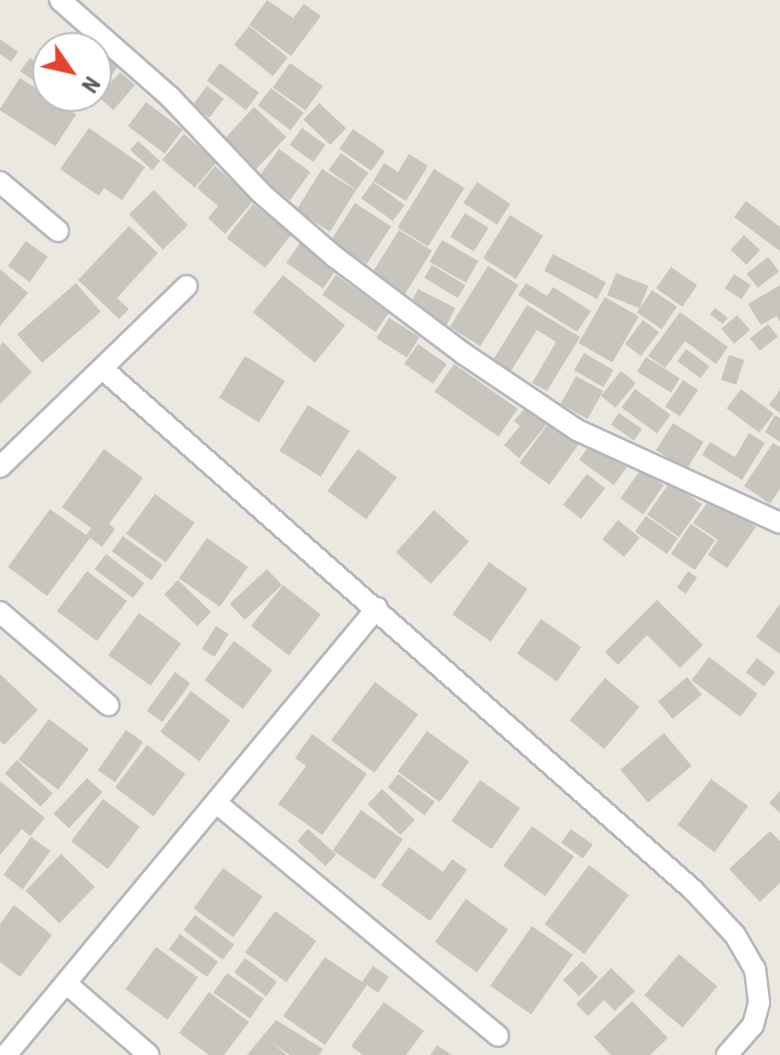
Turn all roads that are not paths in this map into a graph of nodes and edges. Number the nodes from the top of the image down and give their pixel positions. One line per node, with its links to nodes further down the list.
1 (60, 0): 7 (street)
2 (0, 182): 3 (street)
3 (58, 231)
4 (187, 286): 5 (street)
5 (104, 370): 6 (street); 8 (street)
6 (0, 467)
7 (780, 523)
8 (377, 608): 11 (street); 16 (street)
9 (0, 612): 10 (street)
10 (108, 705)
11 (219, 805): 12 (street); 13 (street)
12 (67, 984): 14 (street); 15 (street)
13 (498, 1036)
14 (6, 1055)
15 (149, 1055)
16 (727, 1055)

